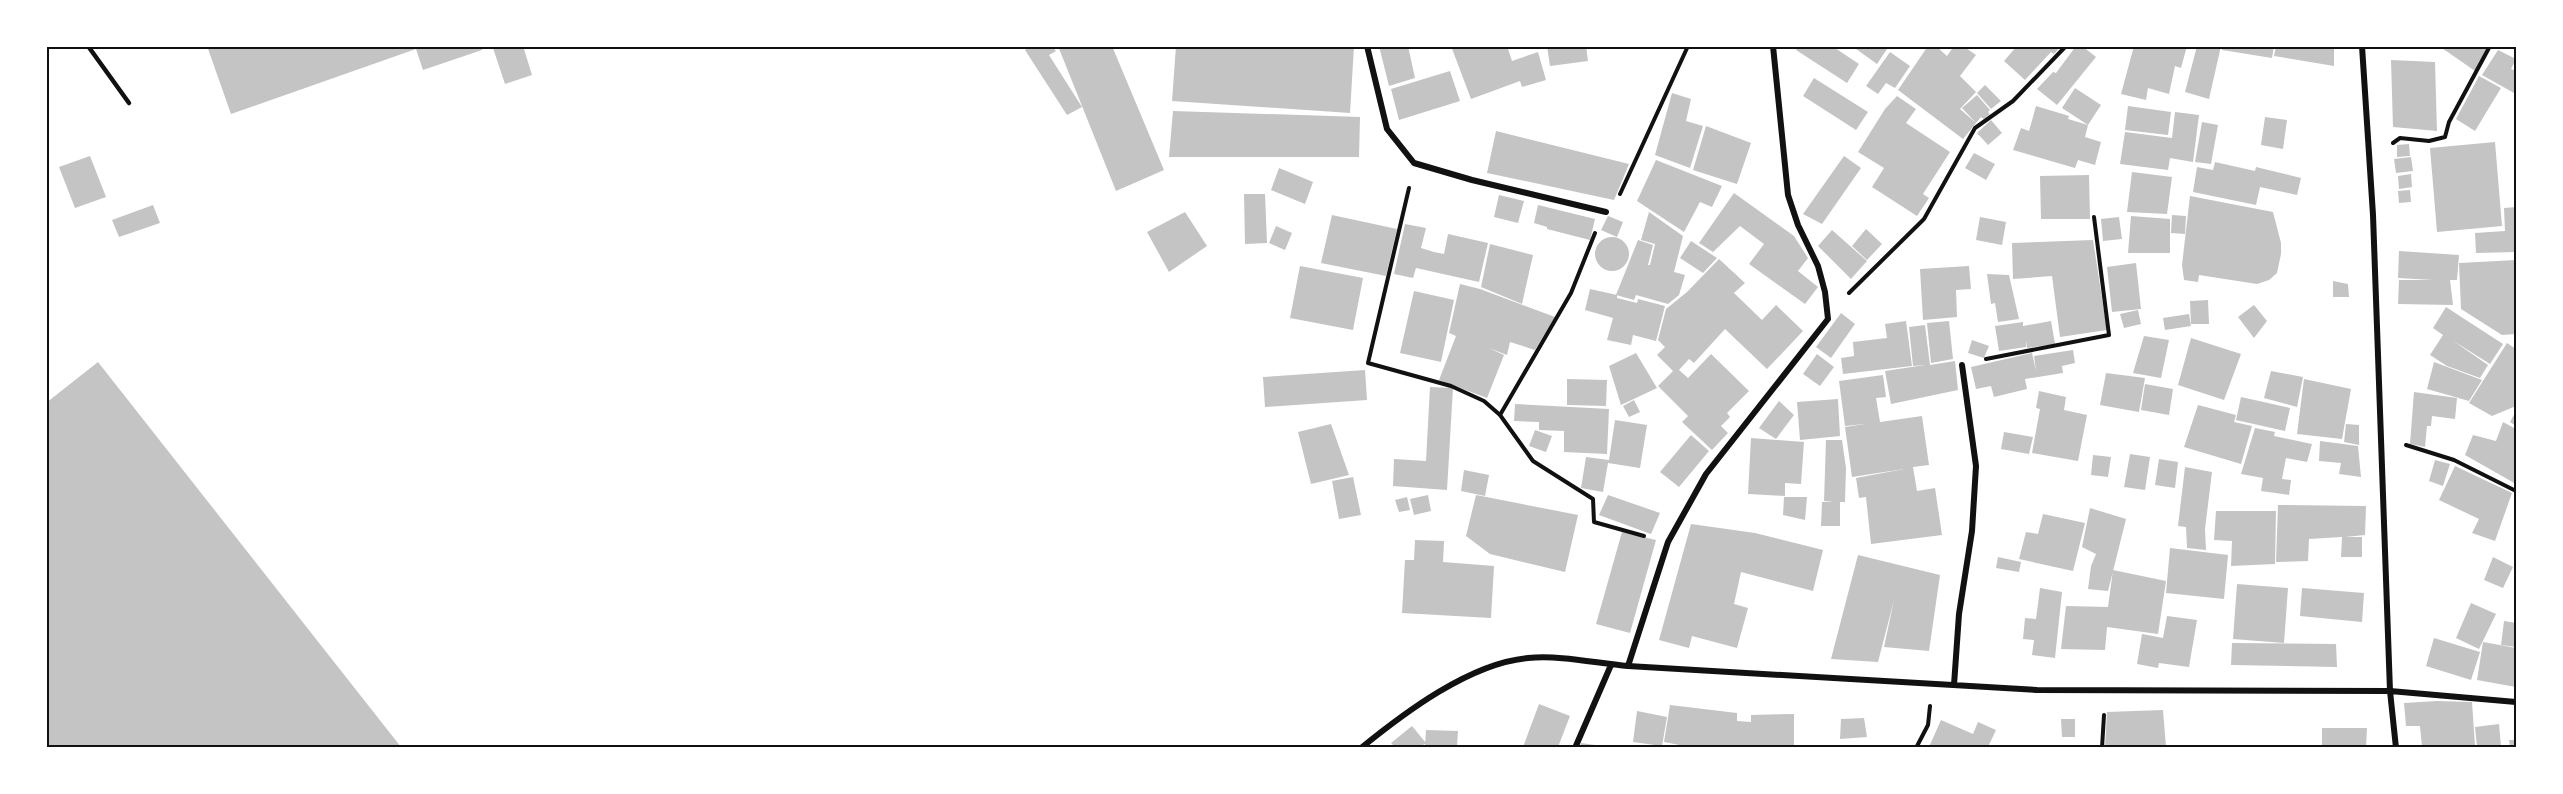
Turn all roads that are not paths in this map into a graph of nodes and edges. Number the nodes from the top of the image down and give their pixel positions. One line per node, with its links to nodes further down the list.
1 (88, 46): 5 (lane)
2 (1367, 46): 6 (street)
3 (1773, 46): 9 (street)
4 (2362, 46): 11 (street)
5 (129, 104)
6 (1606, 212)
7 (1962, 365): 10 (street)
8 (1611, 665): 9 (street); 13 (street); 14 (street)
9 (1628, 666): 10 (street)
10 (1954, 685): 11 (street)
11 (2390, 691): 12 (street); 15 (street)
12 (2517, 702)
13 (1360, 747)
14 (1575, 747)
15 (2396, 747)

